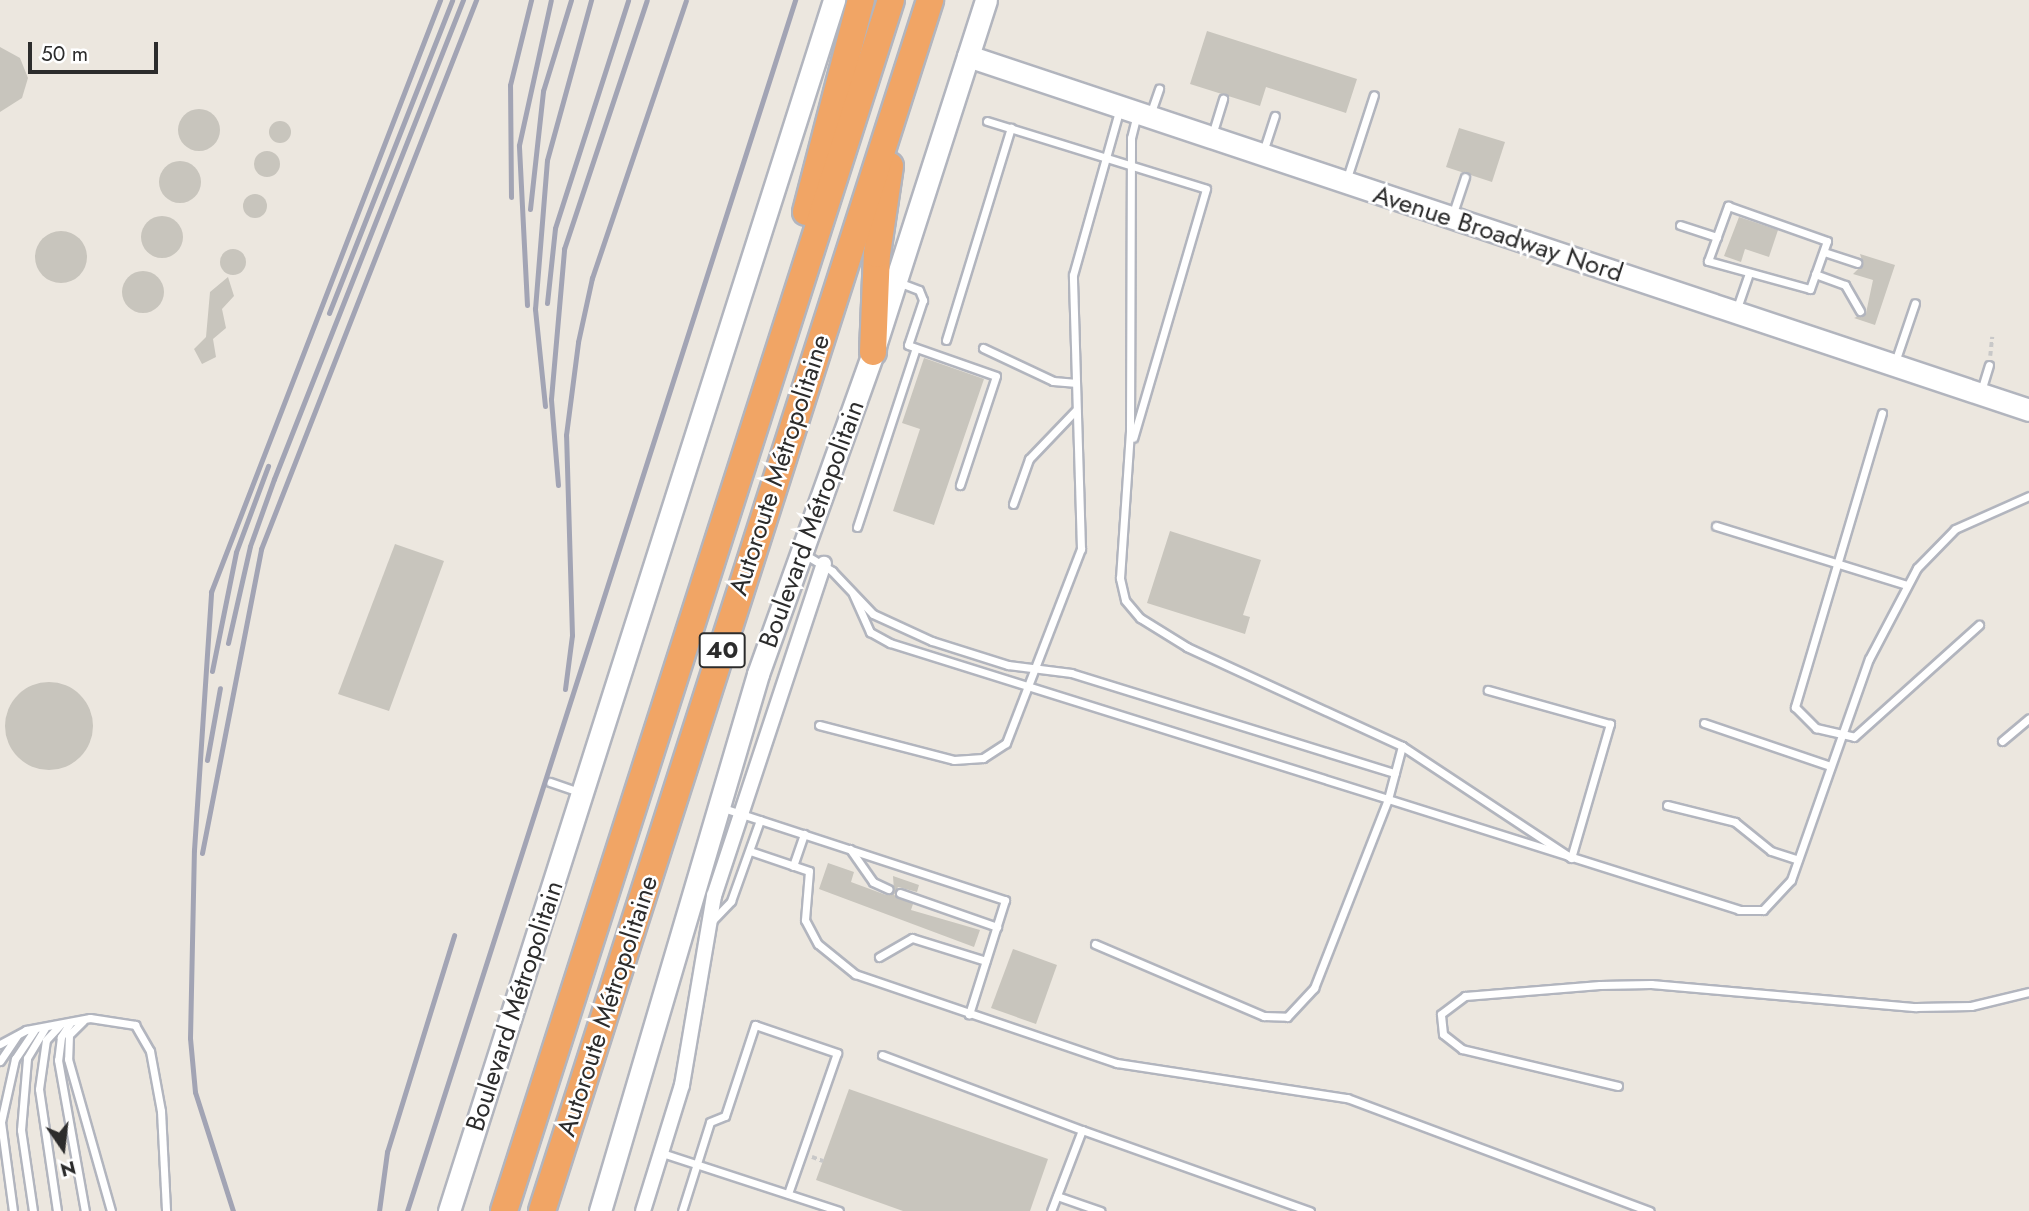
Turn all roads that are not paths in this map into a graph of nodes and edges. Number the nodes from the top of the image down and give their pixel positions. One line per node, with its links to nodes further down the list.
1 (834, 0): 68 (main road, Boulevard Métropolitain)
2 (861, 0): 45 (highway)
3 (891, 0): 45 (highway, Autoroute Métropolitaine / 40)
4 (929, 0): 7 (highway, Autoroute Métropolitaine / 40)
5 (986, 0): 6 (main road, Boulevard Métropolitain)
6 (968, 56): 11 (main road, Avenue Broadway Nord); 28 (main road, Boulevard Métropolitain)
7 (901, 88): 35 (highway); 112 (highway, Autoroute Métropolitaine / 40)
8 (1159, 89): 11 (lane)
9 (1374, 96): 20 (lane)
10 (1223, 99): 15 (lane)
11 (1136, 113): 15 (main road, Avenue Broadway Nord); 17 (lane); 18 (lane)
12 (1275, 116): 16 (lane)
13 (987, 121): 14 (lane)
14 (1011, 128): 17 (lane); 32 (lane)
15 (1210, 138): 16 (main road, Avenue Broadway Nord)
16 (1262, 155): 20 (main road, Avenue Broadway Nord)
17 (1105, 156): 18 (lane); 38 (lane)
18 (1132, 165): 43 (lane); 43 (lane)
19 (1465, 177): 21 (lane)
20 (1345, 183): 21 (main road, Avenue Broadway Nord)
21 (1451, 218): 31 (main road, Avenue Broadway Nord)
22 (1680, 225): 23 (lane)
23 (1717, 237): 24 (lane); 27 (lane)
24 (1824, 252): 25 (lane); 26 (lane)
25 (1857, 263)
26 (1815, 274): 27 (lane); 30 (lane)
27 (1748, 275): 31 (lane)
28 (896, 281): 33 (lane); 35 (main road, Boulevard Métropolitain)
29 (1915, 303): 36 (lane)
30 (1860, 311)
31 (1735, 312): 36 (main road, Avenue Broadway Nord)
32 (946, 340)
33 (916, 348): 44 (lane); 49 (lane)
34 (983, 348): 38 (lane)
35 (873, 352): 50 (main road, Boulevard Métropolitain)
36 (1894, 365): 39 (main road, Avenue Broadway Nord)
37 (1989, 365): 39 (lane)
38 (1074, 383): 40 (lane)
39 (1981, 394): 41 (main road, Avenue Broadway Nord)
40 (1076, 410): 47 (lane); 56 (lane)
41 (2029, 410)
42 (1882, 413): 51 (lane)
43 (1128, 453): 64 (lane)
44 (960, 485)
45 (735, 489): 111 (highway, Autoroute Métropolitaine / 40)
46 (2029, 496): 53 (lane)
47 (1013, 504)
48 (1716, 526): 51 (lane)
49 (857, 527)
50 (801, 553): 52 (lane); 71 (main road, Boulevard Métropolitain)
51 (1836, 563): 53 (lane); 62 (lane)
52 (824, 564): 54 (lane); 72 (street)
53 (1907, 585): 62 (lane)
54 (853, 594): 56 (lane); 57 (lane)
55 (1979, 625): 62 (lane)
56 (1035, 669): 57 (lane); 66 (lane)
57 (1026, 687): 61 (lane); 69 (lane)
58 (1488, 690): 77 (lane)
59 (2029, 718): 63 (lane)
60 (1704, 723): 65 (lane)
61 (819, 725)
62 (1840, 735): 65 (lane)
63 (2002, 741)
64 (1402, 746): 66 (lane); 77 (lane)
65 (1830, 766): 78 (lane)
66 (1395, 773): 69 (lane)
67 (550, 782): 68 (lane)
68 (584, 793): 110 (main road, Boulevard Métropolitain)
69 (1388, 799): 77 (lane); 84 (lane)
70 (1667, 804): 78 (lane)
71 (716, 806): 72 (lane); 113 (main road, Boulevard Métropolitain)
72 (741, 814): 73 (lane); 82 (street)
73 (760, 820): 74 (lane); 76 (lane)
74 (804, 834): 75 (lane); 79 (lane)
75 (849, 849): 80 (lane); 83 (lane)
76 (750, 851): 79 (lane); 82 (lane)
77 (1571, 858): 78 (lane)
78 (1798, 860)
79 (793, 866): 88 (lane)
80 (888, 889)
81 (900, 893): 83 (lane)
82 (708, 925): 100 (street)
83 (997, 927): 86 (lane)
84 (1095, 944)
85 (879, 957): 86 (lane)
86 (986, 961): 88 (lane)
87 (2029, 992): 98 (lane)
88 (969, 1014): 120 (lane)
89 (90, 1018): 90 (lane); 108 (lane); 109 (lane)
90 (74, 1021): 91 (lane); 107 (lane)
91 (63, 1023): 92 (lane); 106 (lane)
92 (52, 1025): 93 (lane); 105 (lane)
93 (41, 1027): 94 (lane); 104 (lane)
94 (26, 1030): 95 (lane); 97 (lane)
95 (0, 1045)
96 (882, 1055): 99 (lane)
97 (0, 1061)
98 (1618, 1086)
99 (1082, 1130): 103 (lane); 119 (lane)
100 (662, 1153): 101 (lane); 114 (street)
101 (697, 1164): 102 (lane); 102 (lane); 115 (lane)
102 (788, 1194): 116 (lane)
103 (1057, 1196): 117 (lane); 118 (lane)
104 (13, 1211)
105 (33, 1211)
106 (57, 1211)
107 (85, 1211)
108 (110, 1211)
109 (166, 1211)
110 (449, 1211)
111 (504, 1211)
112 (542, 1211)
113 (600, 1211)
114 (643, 1211)
115 (682, 1211)
116 (839, 1211)
117 (1051, 1211)
118 (1100, 1211)
119 (1310, 1211)
120 (1650, 1211)

